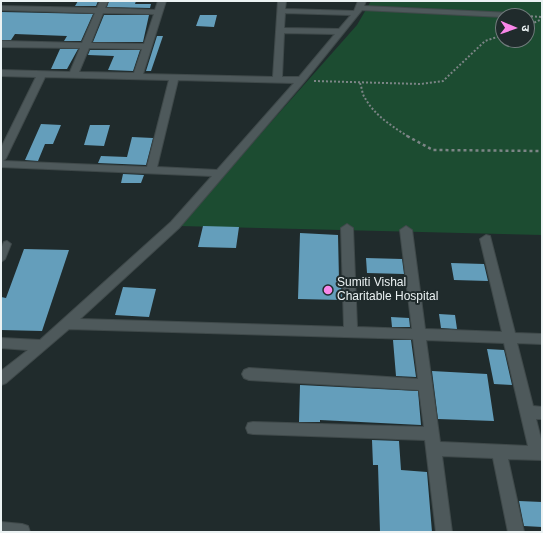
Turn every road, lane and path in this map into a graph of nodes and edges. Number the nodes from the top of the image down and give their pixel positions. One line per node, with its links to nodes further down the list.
1 (104, 1): 7 (street)
2 (162, 1): 8 (street)
3 (282, 1): 6 (street)
4 (360, 7): 6 (street); 9 (street); 11 (street)
5 (1, 8): 7 (street)
6 (281, 10): 10 (street)
7 (100, 11): 8 (street); 14 (street)
8 (158, 12): 15 (street)
9 (495, 14)
10 (280, 30): 11 (street); 21 (street)
11 (341, 32): 22 (street)
12 (495, 38): 23 (path)
13 (1, 44): 14 (street)
14 (85, 46): 15 (street); 18 (street)
15 (147, 47): 19 (street)
16 (1, 72): 17 (street)
17 (42, 74): 18 (street); 25 (street)
18 (73, 76): 19 (street)
19 (138, 76): 20 (street)
20 (174, 77): 21 (street); 27 (street)
21 (277, 79): 22 (street)
22 (301, 80): 23 (path); 28 (street)
23 (360, 83): 24 (path)
24 (542, 150)
25 (1, 158)
26 (1, 164): 27 (street)
27 (151, 171): 28 (street)
28 (220, 173): 34 (street)
29 (347, 228): 35 (street)
30 (406, 230): 36 (street)
31 (486, 239): 37 (street)
32 (8, 244): 33 (lane)
33 (1, 259)
34 (66, 324): 35 (street); 40 (street)
35 (351, 333): 36 (street)
36 (419, 334): 37 (street); 43 (street)
37 (509, 338): 38 (street); 44 (street)
38 (542, 339)
39 (1, 342): 40 (street)
40 (43, 345): 42 (street)
41 (249, 374): 43 (street)
42 (1, 378)
43 (426, 385): 46 (street)
44 (535, 412): 49 (street)
45 (253, 428): 46 (street)
46 (432, 434): 47 (street)
47 (434, 449): 48 (street); 52 (street)
48 (499, 452): 49 (street); 53 (street)
49 (540, 453)
50 (1, 530): 51 (street)
51 (22, 532)
52 (444, 532)
53 (516, 532)

